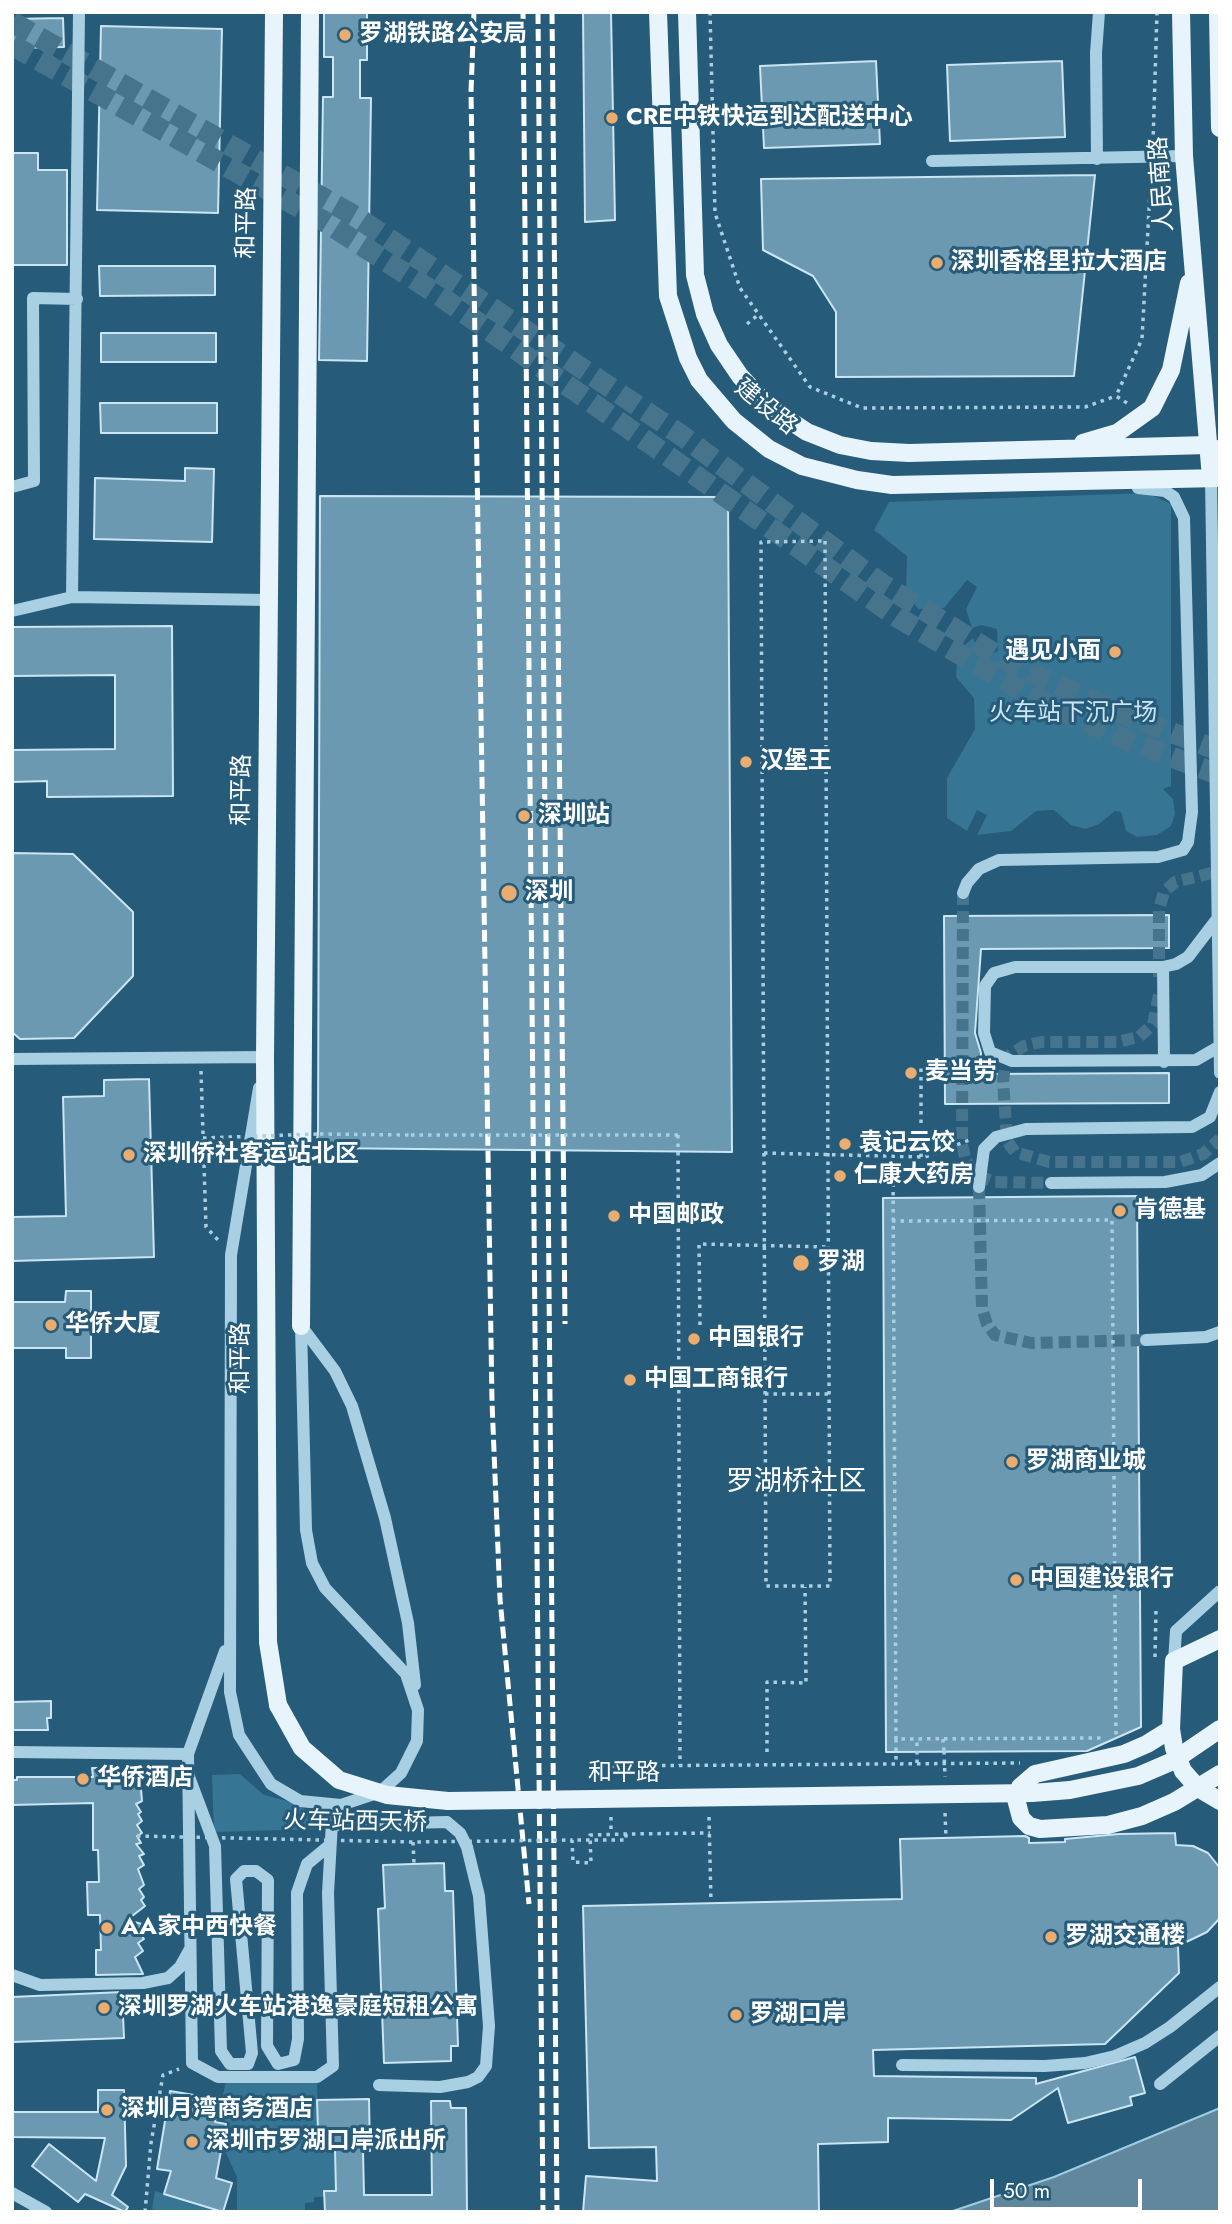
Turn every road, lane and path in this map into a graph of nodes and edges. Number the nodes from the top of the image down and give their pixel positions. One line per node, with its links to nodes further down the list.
1 (79, 12): 17 (street)
2 (274, 12): 28 (main road, 和平路)
3 (310, 12): 53 (main road)
4 (658, 12): 25 (main road, 建设路)
5 (687, 12): 23 (main road, 建设路)
6 (710, 12): 18 (path)
7 (1099, 12): 14 (street)
8 (1157, 12): 13 (path)
9 (1181, 12): 12 (main road, 人民南路)
10 (1218, 12): 11 (main road)
11 (1220, 128)
12 (1184, 156): 13 (street); 16 (main road, 人民南路)
13 (1152, 158): 14 (street); 20 (path)
14 (1097, 159): 15 (street)
15 (932, 161)
16 (1193, 263): 21 (main road); 22 (main road, 人民南路)
17 (77, 299): 26 (street); 27 (street)
18 (759, 314): 19 (path); 20 (path)
19 (747, 324)
20 (1115, 396): 21 (path)
21 (1145, 414): 23 (main road)
22 (1214, 449): 23 (main road, 建设路); 24 (main road, 人民南路)
23 (1059, 451)
24 (1215, 478): 25 (main road, 建设路); 31 (street)
25 (892, 485): 30 (street)
26 (12, 487)
27 (72, 597): 28 (street); 29 (street)
28 (269, 600): 34 (main road, 和平路)
29 (12, 611)
30 (963, 893)
31 (1217, 919): 32 (street); 33 (street)
32 (1163, 967): 36 (street); 36 (street)
33 (1219, 1047): 36 (street); 38 (street)
34 (265, 1057): 35 (street); 62 (street); 83 (main road, 和平路, bridge)
35 (12, 1059)
36 (1164, 1062)
37 (940, 1067): 43 (path)
38 (1220, 1073)
39 (201, 1091): 41 (path)
40 (1220, 1092): 47 (street)
41 (204, 1138): 49 (path); 78 (path, bridge)
42 (764, 1153): 43 (path); 43 (path); 50 (path)
43 (828, 1155): 51 (path)
44 (1220, 1163): 46 (street)
45 (893, 1175): 48 (path)
46 (1051, 1183)
47 (979, 1187)
48 (892, 1221): 69 (path); 70 (path)
49 (206, 1227)
50 (764, 1245): 51 (path); 52 (path); 56 (path)
51 (829, 1247): 57 (path)
52 (700, 1325)
53 (301, 1326): 65 (street); 65 (street)
54 (1220, 1332): 55 (street)
55 (1146, 1340)
56 (765, 1394): 57 (path); 58 (path)
57 (829, 1394): 58 (path)
58 (805, 1586): 73 (path)
59 (1220, 1591): 63 (street)
60 (1156, 1610): 64 (path)
61 (1220, 1639): 63 (main road)
62 (229, 1641): 74 (street); 85 (street)
63 (1174, 1661): 66 (main road)
64 (1154, 1662)
65 (418, 1710): 85 (street)
66 (1171, 1729): 82 (main road); 82 (main road)
67 (1220, 1730): 83 (main road, 和平路, bridge)
68 (917, 1739): 69 (path); 70 (path); 76 (path)
69 (943, 1739): 71 (path)
70 (896, 1740): 75 (path)
71 (944, 1751)
72 (12, 1752): 74 (street)
73 (767, 1752)
74 (188, 1754): 80 (street)
75 (896, 1763): 76 (path); 78 (path)
76 (917, 1763): 77 (path)
77 (1031, 1763)
78 (680, 1765): 79 (path)
79 (609, 1766)
80 (188, 1774): 92 (street); 95 (street)
81 (1220, 1774): 82 (main road)
82 (1198, 1788): 84 (main road)
83 (709, 1797): 87 (path)
84 (1220, 1801)
85 (333, 1805): 86 (street)
86 (332, 1825): 92 (street); 104 (street)
87 (710, 1833): 88 (path); 94 (path)
88 (626, 1834): 90 (path, 火车站西天桥); 90 (path)
89 (137, 1836): 91 (path, 火车站西天桥, bridge)
90 (572, 1840): 91 (path, 火车站西天桥, bridge)
91 (413, 1842): 93 (path)
92 (330, 1845): 101 (street)
93 (414, 1864)
94 (711, 1903)
95 (192, 1936): 96 (street); 101 (street)
96 (12, 1975)
97 (1220, 1975): 99 (street)
98 (1220, 1987): 99 (street)
99 (1200, 2004): 102 (street)
100 (1220, 2036): 103 (street)
101 (192, 2063): 107 (path)
102 (902, 2065)
103 (1160, 2084)
104 (379, 2085)
105 (12, 2193): 106 (street)
106 (46, 2212)
107 (145, 2212)

